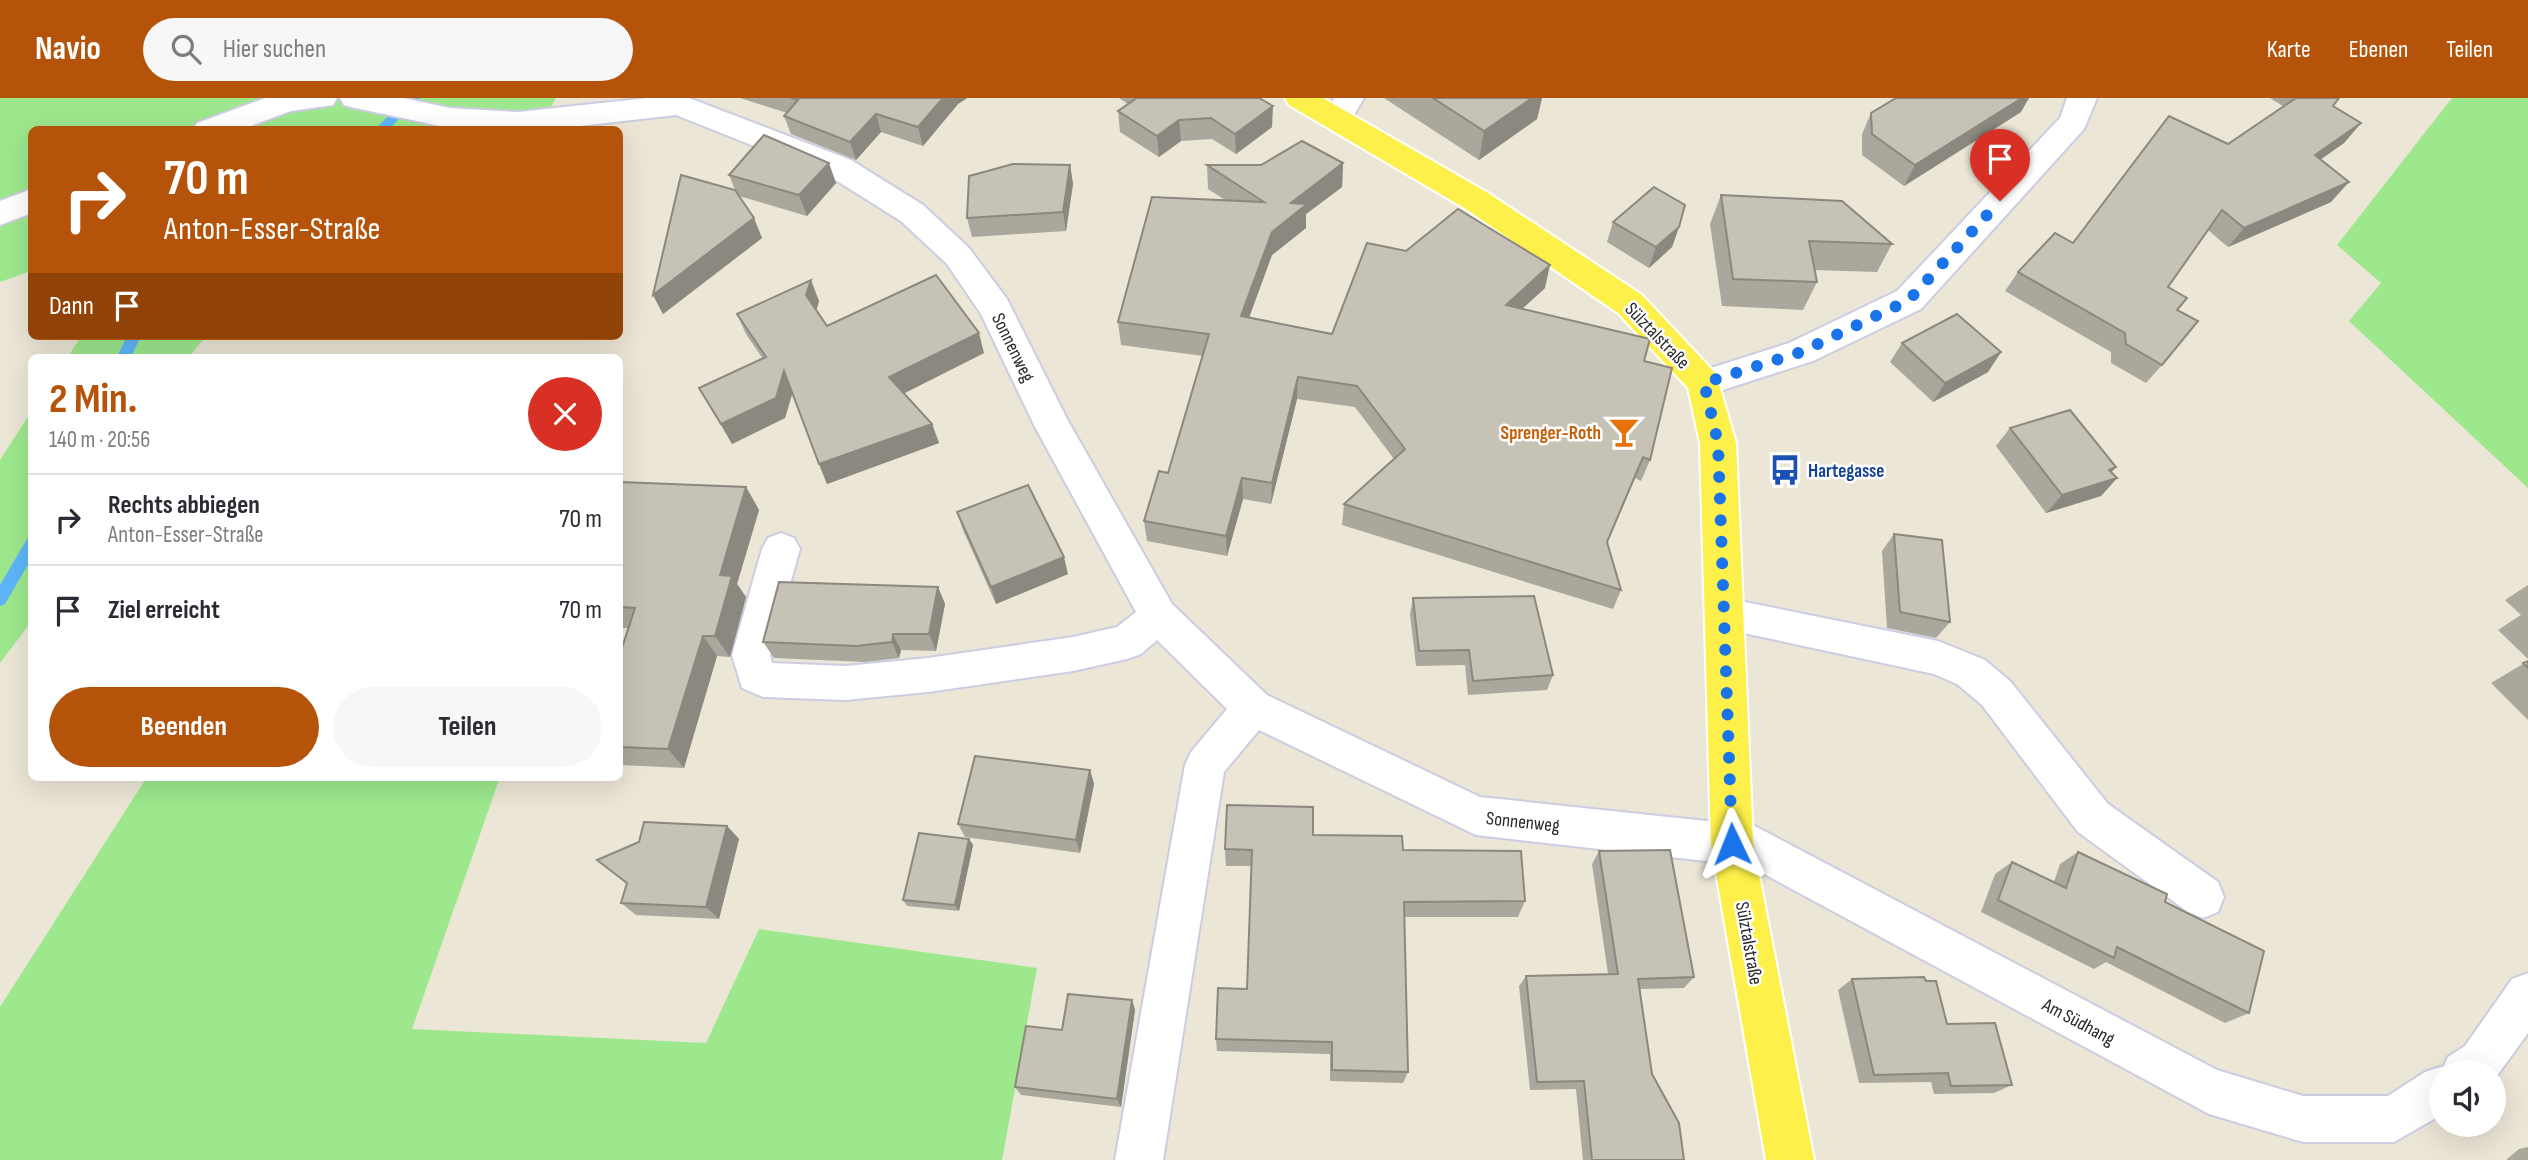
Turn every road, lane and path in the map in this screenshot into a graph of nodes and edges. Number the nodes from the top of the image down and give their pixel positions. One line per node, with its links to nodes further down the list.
1 (322, 98): 7 (street)
2 (1300, 98): 6 (main road, Sülztalstraße)
3 (2082, 98): 10 (street)
4 (368, 100): 5 (street)
5 (680, 102): 13 (street, Sonnenweg)
6 (1342, 109): 10 (main road, Sülztalstraße)
7 (219, 126)
8 (28, 202): 9 (street)
9 (0, 214)
10 (1704, 383): 12 (main road, Sülztalstraße)
11 (781, 549): 13 (street)
12 (1724, 614): 15 (main road, Sülztalstraße); 16 (street)
13 (1158, 616): 14 (street, Sonnenweg)
14 (1253, 708): 15 (street, Sonnenweg); 20 (street)
15 (1732, 839): 19 (street, Am Südhang); 21 (main road, Sülztalstraße)
16 (2203, 897)
17 (2528, 995): 18 (street)
18 (2482, 1060)
19 (2429, 1096)
20 (1139, 1160)
21 (1790, 1160)

